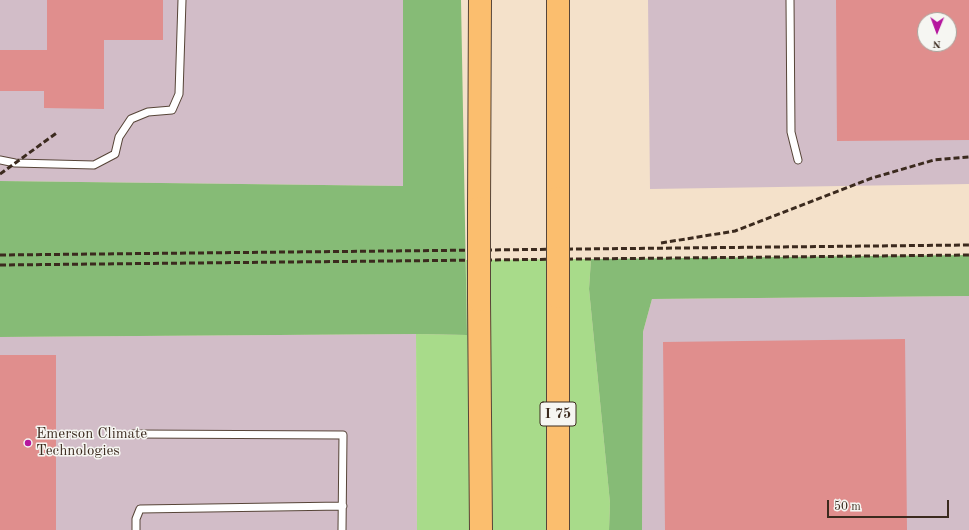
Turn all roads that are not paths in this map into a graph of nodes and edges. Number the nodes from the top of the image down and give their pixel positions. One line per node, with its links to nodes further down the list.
1 (182, 0): 5 (lane)
2 (480, 0): 11 (highway, bridge)
3 (558, 0): 12 (highway, I 75, bridge)
4 (790, 0): 6 (lane)
5 (0, 160)
6 (798, 160)
7 (133, 434): 8 (lane)
8 (342, 506): 9 (lane); 10 (lane)
9 (136, 530)
10 (342, 530)
11 (481, 530)
12 (558, 530)

